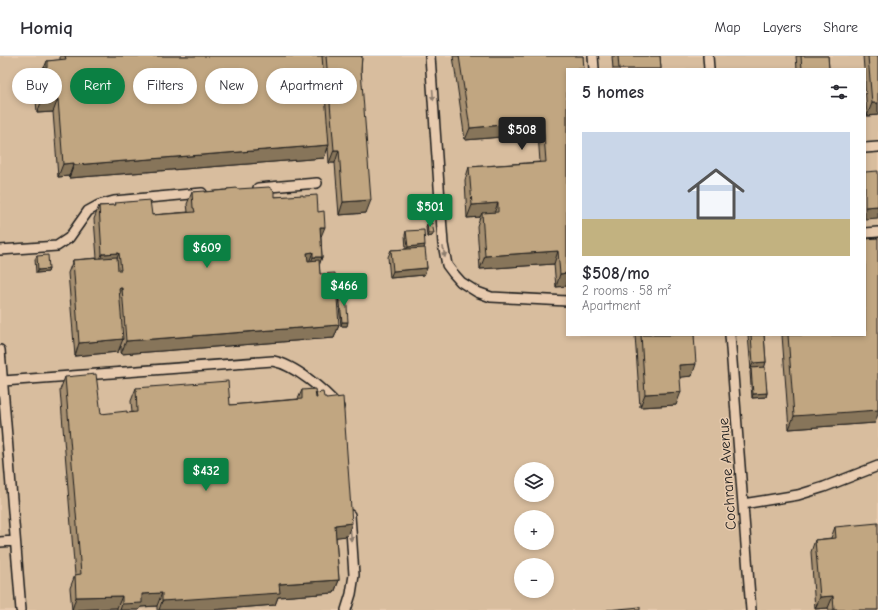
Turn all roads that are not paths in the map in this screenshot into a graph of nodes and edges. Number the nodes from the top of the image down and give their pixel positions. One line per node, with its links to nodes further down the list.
1 (430, 56): 14 (lane, one-way to 14)
2 (593, 56): 4 (lane)
3 (708, 56): 5 (lane)
4 (594, 68)
5 (709, 68)
6 (878, 147): 7 (lane)
7 (866, 148)
8 (317, 183): 9 (lane)
9 (246, 189)
10 (208, 193): 13 (lane)
11 (878, 232): 12 (lane)
12 (866, 233)
13 (0, 250)
14 (566, 301)
15 (730, 336): 21 (lane, Cochrane Avenue)
16 (0, 350): 17 (lane)
17 (3, 381): 18 (lane); 19 (lane)
18 (2, 410): 23 (lane)
19 (342, 413)
20 (878, 466): 21 (lane)
21 (743, 504): 27 (lane, Cochrane Avenue)
22 (349, 505): 26 (lane, one-way to 26)
23 (15, 541): 24 (lane); 25 (lane)
24 (0, 542)
25 (20, 610)
26 (346, 610)
27 (751, 610)

